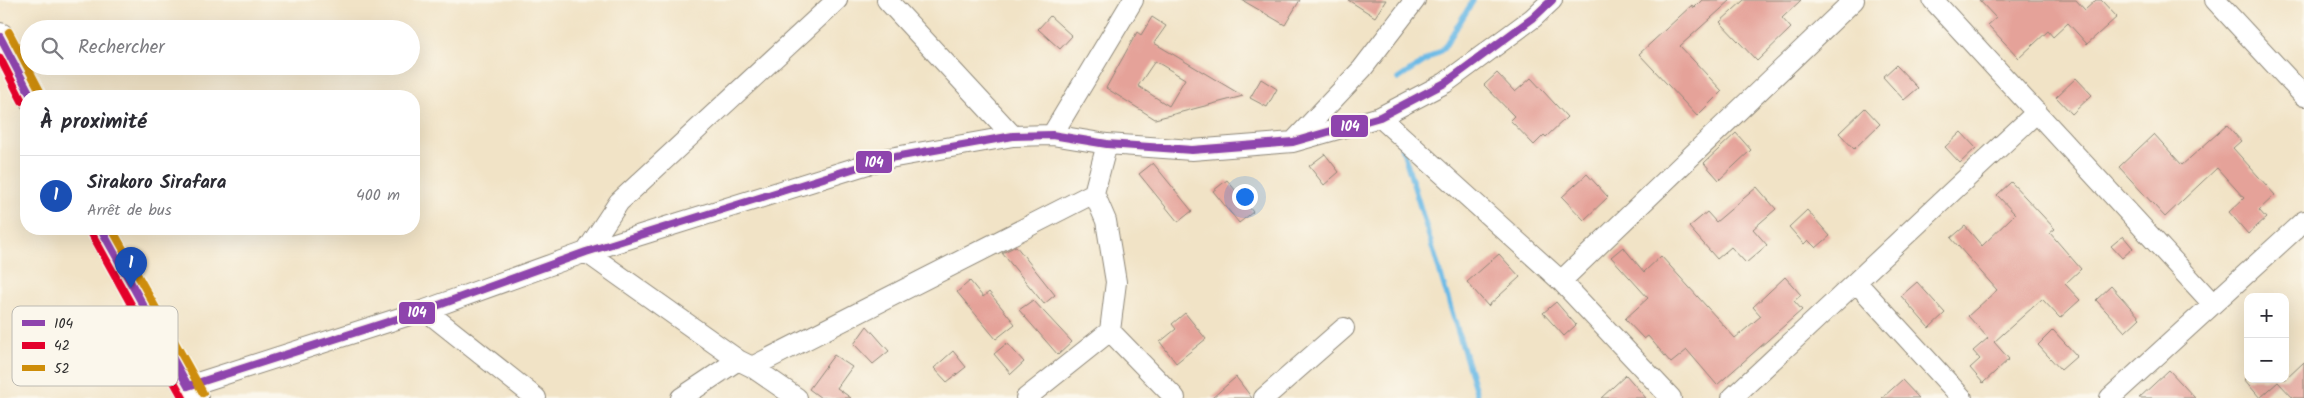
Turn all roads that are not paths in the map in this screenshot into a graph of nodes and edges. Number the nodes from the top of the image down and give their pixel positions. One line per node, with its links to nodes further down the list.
1 (837, 0): 21 (street)
2 (887, 0): 15 (street)
3 (1133, 0): 14 (street)
4 (1415, 0): 16 (street)
5 (1552, 0): 13 (street)
6 (1854, 0): 22 (street)
7 (1933, 0): 12 (street)
8 (2216, 0): 11 (street)
9 (0, 37): 10 (highway)
10 (27, 90)
11 (2304, 96)
12 (2037, 112): 23 (street); 24 (street)
13 (1380, 117): 16 (street); 22 (street)
14 (1052, 135): 15 (street); 17 (street)
15 (1013, 136): 21 (street)
16 (1293, 142): 17 (street)
17 (1107, 144): 18 (street)
18 (1094, 193): 28 (street); 29 (street)
19 (2304, 220): 24 (street)
20 (104, 235): 25 (highway)
21 (586, 252): 26 (street); 29 (street)
22 (1561, 280): 38 (street)
23 (1856, 282): 39 (street); 40 (street)
24 (2213, 304): 41 (street)
25 (144, 306)
26 (425, 310): 31 (street); 32 (street)
27 (1344, 328): 37 (street)
28 (1110, 331): 35 (street); 36 (street)
29 (745, 364): 33 (street); 34 (street)
30 (178, 368): 31 (highway)
31 (191, 392)
32 (536, 398)
33 (681, 398)
34 (796, 398)
35 (1026, 398)
36 (1175, 398)
37 (1264, 398)
38 (1671, 398)
39 (1732, 398)
40 (1962, 398)
41 (2110, 398)

